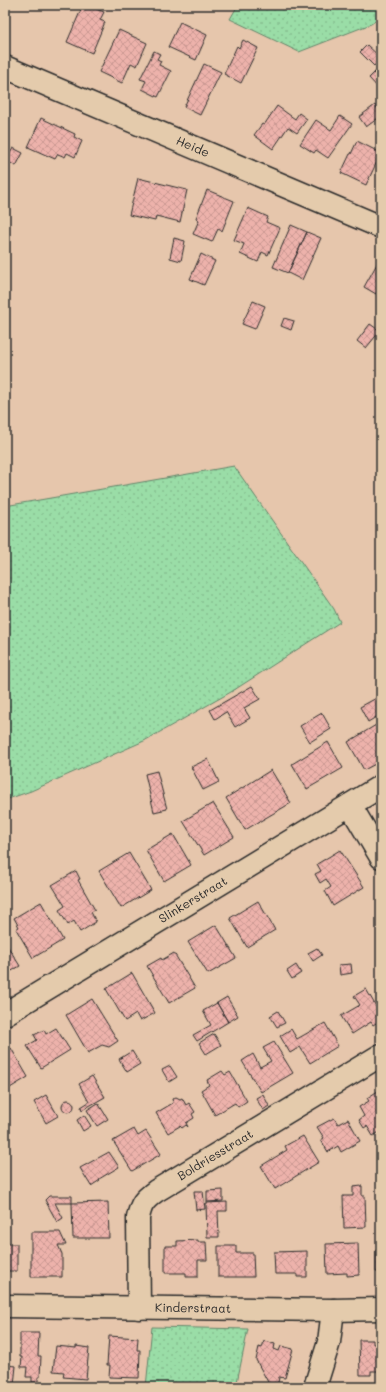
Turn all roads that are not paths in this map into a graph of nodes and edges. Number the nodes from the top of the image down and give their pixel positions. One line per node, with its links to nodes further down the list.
1 (5, 67): 2 (street, Heide)
2 (381, 227)
3 (381, 786): 4 (street, Slinkerstraat)
4 (350, 805): 5 (street); 6 (street, Slinkerstraat)
5 (381, 857)
6 (5, 1014)
7 (381, 1055): 9 (street, Boldriesstraat)
8 (5, 1306): 9 (street, Kinderstraat)
9 (139, 1308): 11 (street, Kinderstraat)
10 (381, 1309): 11 (street, Kinderstraat)
11 (333, 1310): 12 (street)
12 (315, 1387)

